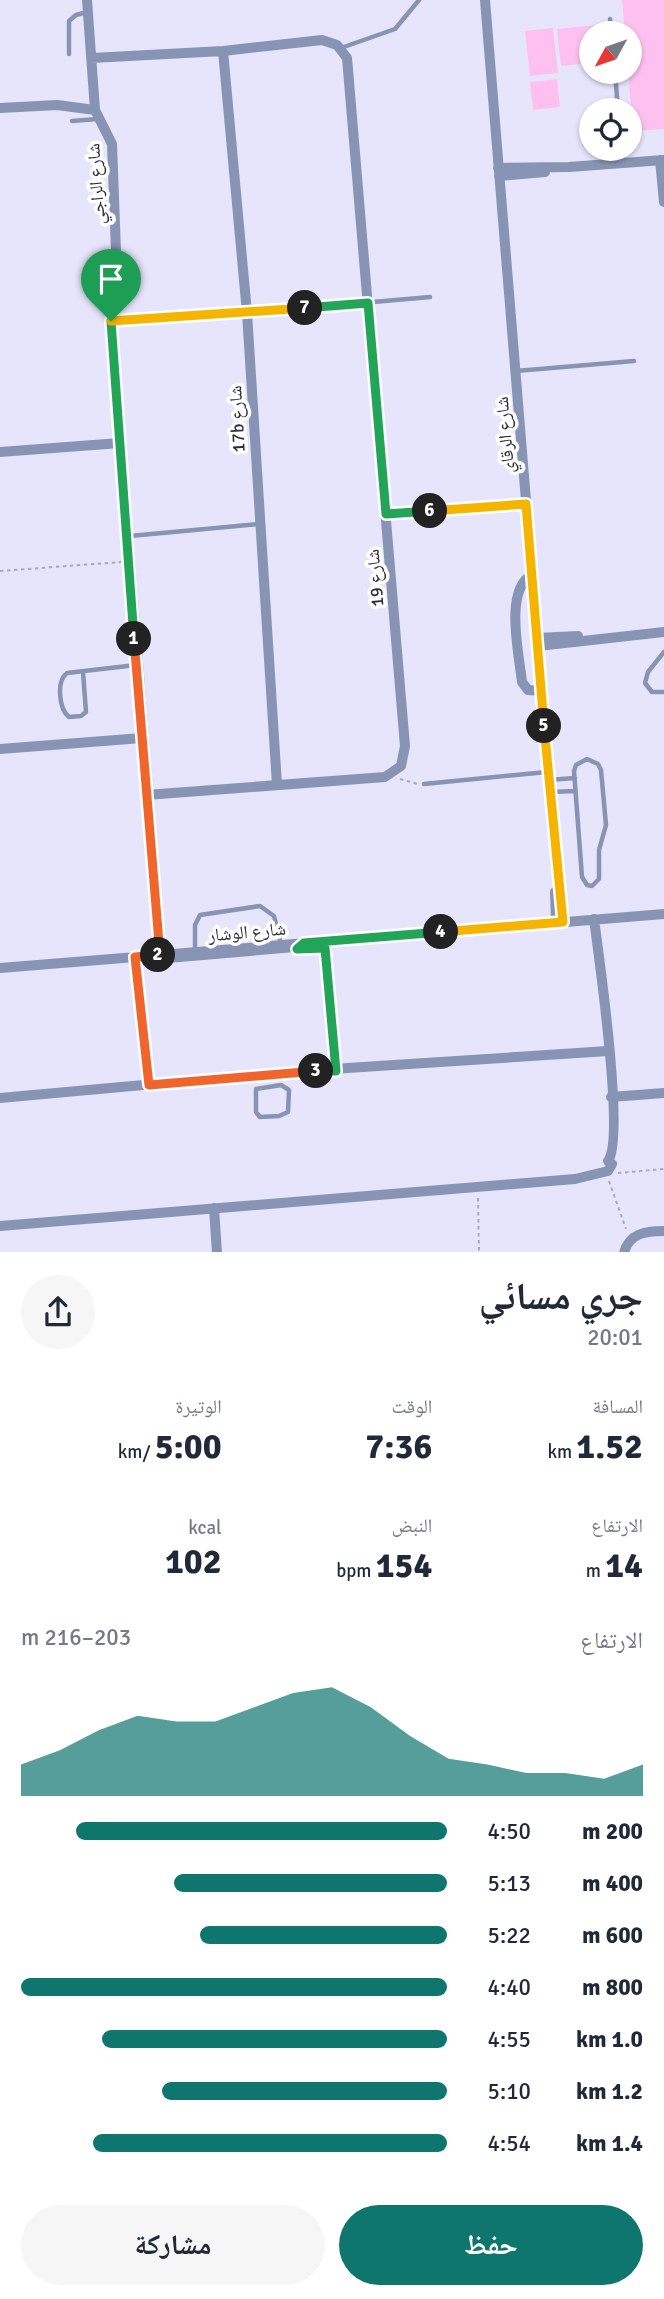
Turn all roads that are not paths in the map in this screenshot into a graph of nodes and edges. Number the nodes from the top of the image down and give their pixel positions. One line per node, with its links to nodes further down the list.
1 (88, 0): 4 (street, شارع الراجي)
2 (419, 0): 5 (lane)
3 (485, 0): 14 (street, شارع الرقاي)
4 (88, 11): 7 (lane); 8 (street, شارع الراجي)
5 (339, 47): 6 (street); 17 (street, شارع 19)
6 (223, 51): 8 (street); 18 (street, 17b شارع)
7 (69, 54)
8 (92, 58): 10 (street, شارع الراجي)
9 (0, 108): 10 (street)
10 (97, 114): 11 (lane); 21 (street, شارع الراجي)
11 (72, 121)
12 (662, 160): 13 (street); 15 (street)
13 (623, 163): 14 (street)
14 (499, 172): 20 (street, شارع الرقاي)
15 (664, 202)
16 (430, 297): 17 (lane)
17 (368, 303): 18 (lane); 24 (street, شارع 19)
18 (247, 312): 25 (street, 17b شارع)
19 (634, 361): 20 (lane)
20 (515, 371): 23 (street, شارع الرقاي)
21 (120, 443): 22 (street); 26 (street, شارع الراجي)
22 (0, 452)
23 (526, 504): 24 (lane); 27 (street, شارع الرقاي)
24 (386, 514): 40 (street, شارع 19)
25 (258, 524): 26 (lane); 40 (street, 17b شارع)
26 (127, 537): 31 (street, شارع الراجي)
27 (532, 575): 29 (street, شارع الرقاي); 33 (street)
28 (664, 632): 29 (street)
29 (537, 642): 33 (street, شارع الرقاي)
30 (664, 652): 34 (lane)
31 (136, 665): 32 (lane); 35 (street, شارع الراجي)
32 (83, 671): 32 (lane)
33 (541, 691): 37 (street, شارع الرقاي)
34 (664, 692)
35 (142, 738): 36 (street); 43 (street, شارع الراجي)
36 (0, 749)
37 (548, 776): 38 (lane); 39 (lane); 42 (street, شارع الرقاي)
38 (575, 778): 41 (lane); 41 (lane)
39 (424, 784)
40 (277, 785): 43 (street)
41 (575, 791): 42 (lane)
42 (550, 792): 46 (street, شارع الرقاي)
43 (146, 795): 50 (street, شارع الراجي)
44 (664, 914): 45 (street, شارع الوشار)
45 (594, 919): 46 (street, شارع الوشار); 53 (street)
46 (559, 922): 47 (street, شارع الوشار)
47 (304, 943): 48 (street, شارع الوشار); 51 (lane)
48 (281, 945): 49 (street, شارع الوشار); 49 (lane)
49 (195, 952): 50 (street, شارع الوشار)
50 (160, 955): 51 (street, شارع الوشار)
51 (123, 958): 52 (street, شارع الوشار)
52 (0, 968)
53 (608, 1051): 54 (street); 57 (street)
54 (286, 1072): 55 (lane); 58 (street)
55 (286, 1086): 55 (lane)
56 (664, 1093): 57 (street)
57 (611, 1097): 59 (street)
58 (0, 1098)
59 (214, 1208): 60 (street); 62 (street)
60 (0, 1226)
61 (664, 1231): 63 (street)
62 (217, 1252)
63 (624, 1252)

